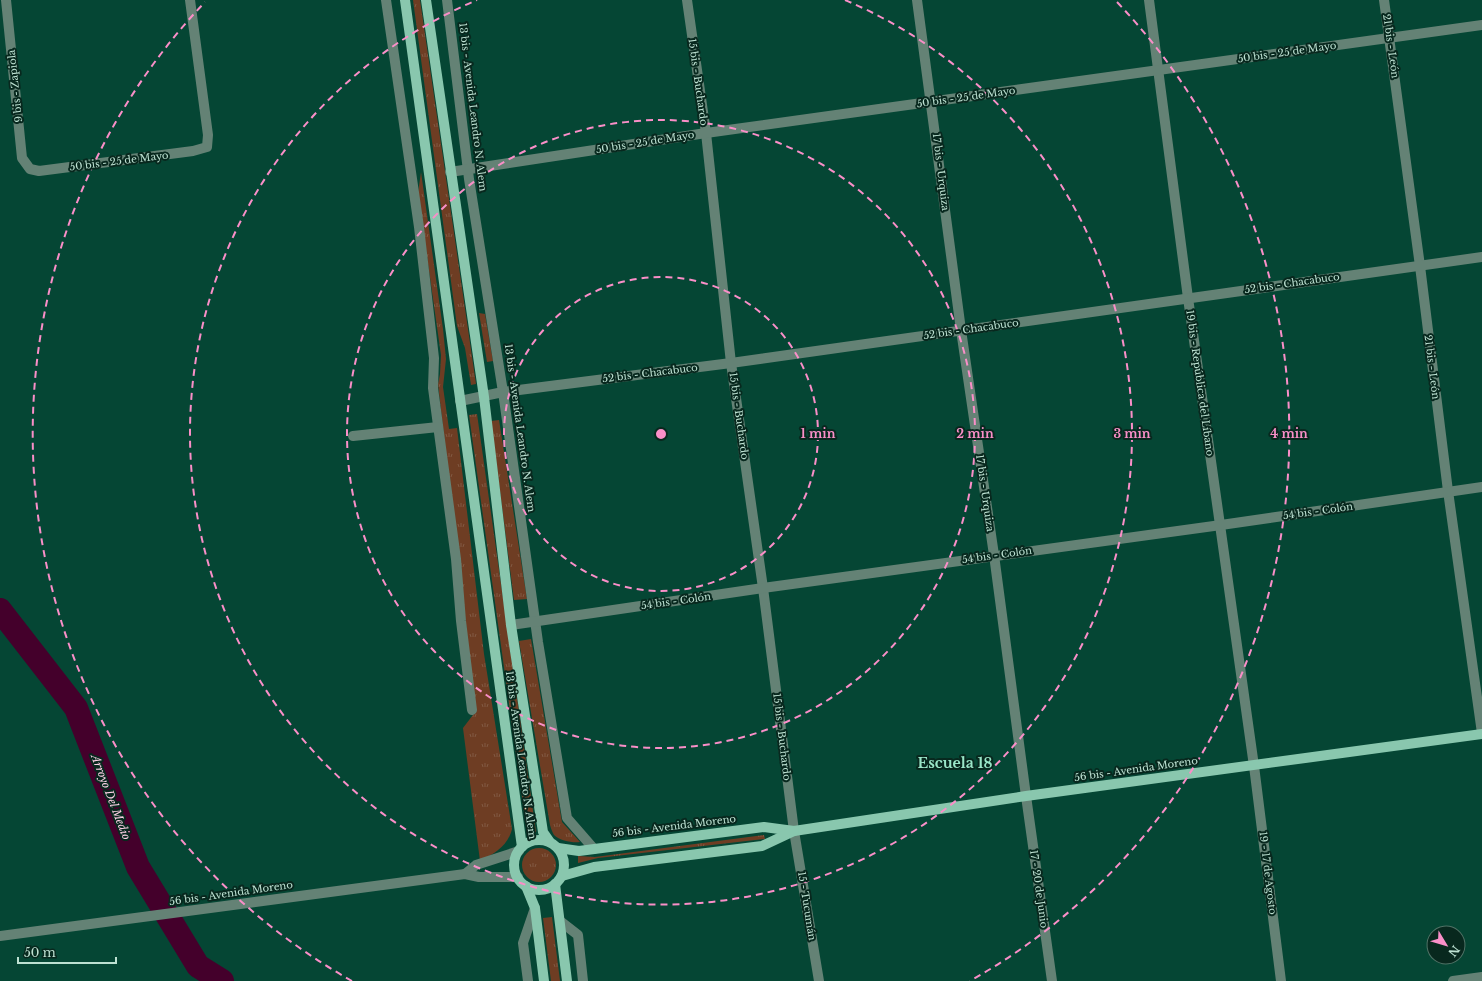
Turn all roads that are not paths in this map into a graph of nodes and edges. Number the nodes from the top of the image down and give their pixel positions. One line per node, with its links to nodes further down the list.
1 (6, 0): 16 (street, 9 bis - Zapiola)
2 (190, 0): 16 (street, 50 bis - 25 de Mayo)
3 (386, 0): 27 (street)
4 (405, 0): 26 (main road, 13 bis - Avenida Leandro N. Alem)
5 (426, 0): 18 (main road, 13 bis - Avenida Leandro N. Alem)
6 (447, 0): 17 (street, 13 bis - Avenida Leandro N. Alem)
7 (686, 0): 15 (street, 15 bis - Buchardo)
8 (917, 0): 14 (street, 17 bis - Urquiza)
9 (1149, 0): 13 (street, 19 bis - República del Líbano)
10 (1384, 0): 12 (street, 21 bis - León)
11 (1482, 25): 12 (street, 50 bis - 25 de Mayo)
12 (1390, 38): 13 (street, 50 bis - 25 de Mayo); 20 (street, 21 bis - León)
13 (1158, 70): 14 (street, 50 bis - 25 de Mayo); 21 (street, 19 bis - República del Líbano)
14 (932, 102): 15 (street, 50 bis - 25 de Mayo); 22 (street, 17 bis - Urquiza)
15 (706, 133): 17 (street, 50 bis - 25 de Mayo); 23 (street, 15 bis - Buchardo)
16 (30, 169)
17 (468, 169): 18 (street, 50 bis - 25 de Mayo); 24 (street, 13 bis - Avenida Leandro N. Alem)
18 (450, 172): 25 (main road, 13 bis - Avenida Leandro N. Alem)
19 (1482, 257): 20 (street, 52 bis - Chacabuco)
20 (1420, 266): 21 (street, 52 bis - Chacabuco); 30 (street, 21 bis - León)
21 (1188, 298): 22 (street, 52 bis - Chacabuco); 31 (street, 19 bis - República del Líbano)
22 (961, 330): 23 (street, 52 bis - Chacabuco); 32 (street, 17 bis - Urquiza)
23 (731, 363): 24 (street, 52 bis - Chacabuco); 33 (street, 15 bis - Buchardo)
24 (503, 392): 25 (street, 52 bis - Chacabuco); 34 (street, 13 bis - Avenida Leandro N. Alem)
25 (484, 397): 26 (street, 52 bis - Chacabuco); 35 (main road, 13 bis - Avenida Leandro N. Alem)
26 (460, 401): 42 (main road, 13 bis - Avenida Leandro N. Alem)
27 (438, 426): 28 (street); 36 (street)
28 (353, 436)
29 (1482, 487): 30 (street, 54 bis - Colón)
30 (1448, 491): 31 (street, 54 bis - Colón); 37 (street, 21 bis - León)
31 (1221, 525): 32 (street, 54 bis - Colón); 38 (street, 19 bis - República del Líbano)
32 (994, 555): 33 (street, 54 bis - Colón); 39 (street, 17 bis - Urquiza)
33 (763, 588): 34 (street, 54 bis - Colón); 40 (street, 15 bis - Buchardo)
34 (535, 622): 35 (street, 54 bis - Colón); 43 (street, 13 bis - Avenida Leandro N. Alem)
35 (512, 625): 41 (main road, 13 bis - Avenida Leandro N. Alem)
36 (472, 710)
37 (1482, 734): 38 (main road, 56 bis - Avenida Moreno)
38 (1254, 766): 39 (main road, 56 bis - Avenida Moreno); 59 (street, 19 - 17 de Agosto)
39 (1026, 796): 40 (main road, 56 bis - Avenida Moreno); 58 (street, 17 - 20 de Junio)
40 (794, 831): 43 (main road, 56 bis - Avenida Moreno); 45 (main road, 56 bis - Avenida Moreno); 57 (street, 15 - Tucumán)
41 (554, 845): 42 (main road); 43 (main road, 56 bis - Avenida Moreno); 45 (main road)
42 (520, 849): 44 (street, 56 bis - Avenida Moreno); 46 (main road)
43 (594, 849)
44 (465, 874): 46 (street, 56 bis - Avenida Moreno); 51 (street, 56 bis - Avenida Moreno)
45 (562, 876): 47 (main road)
46 (518, 877): 48 (main road)
47 (555, 884): 48 (main road); 50 (main road)
48 (526, 886): 49 (main road)
49 (535, 908): 53 (street); 54 (main road)
50 (560, 922): 55 (main road); 56 (street)
51 (0, 936)
52 (1482, 977): 60 (street)
53 (528, 981)
54 (544, 981)
55 (567, 981)
56 (583, 981)
57 (819, 981)
58 (1052, 981)
59 (1281, 981)
60 (1453, 981)

